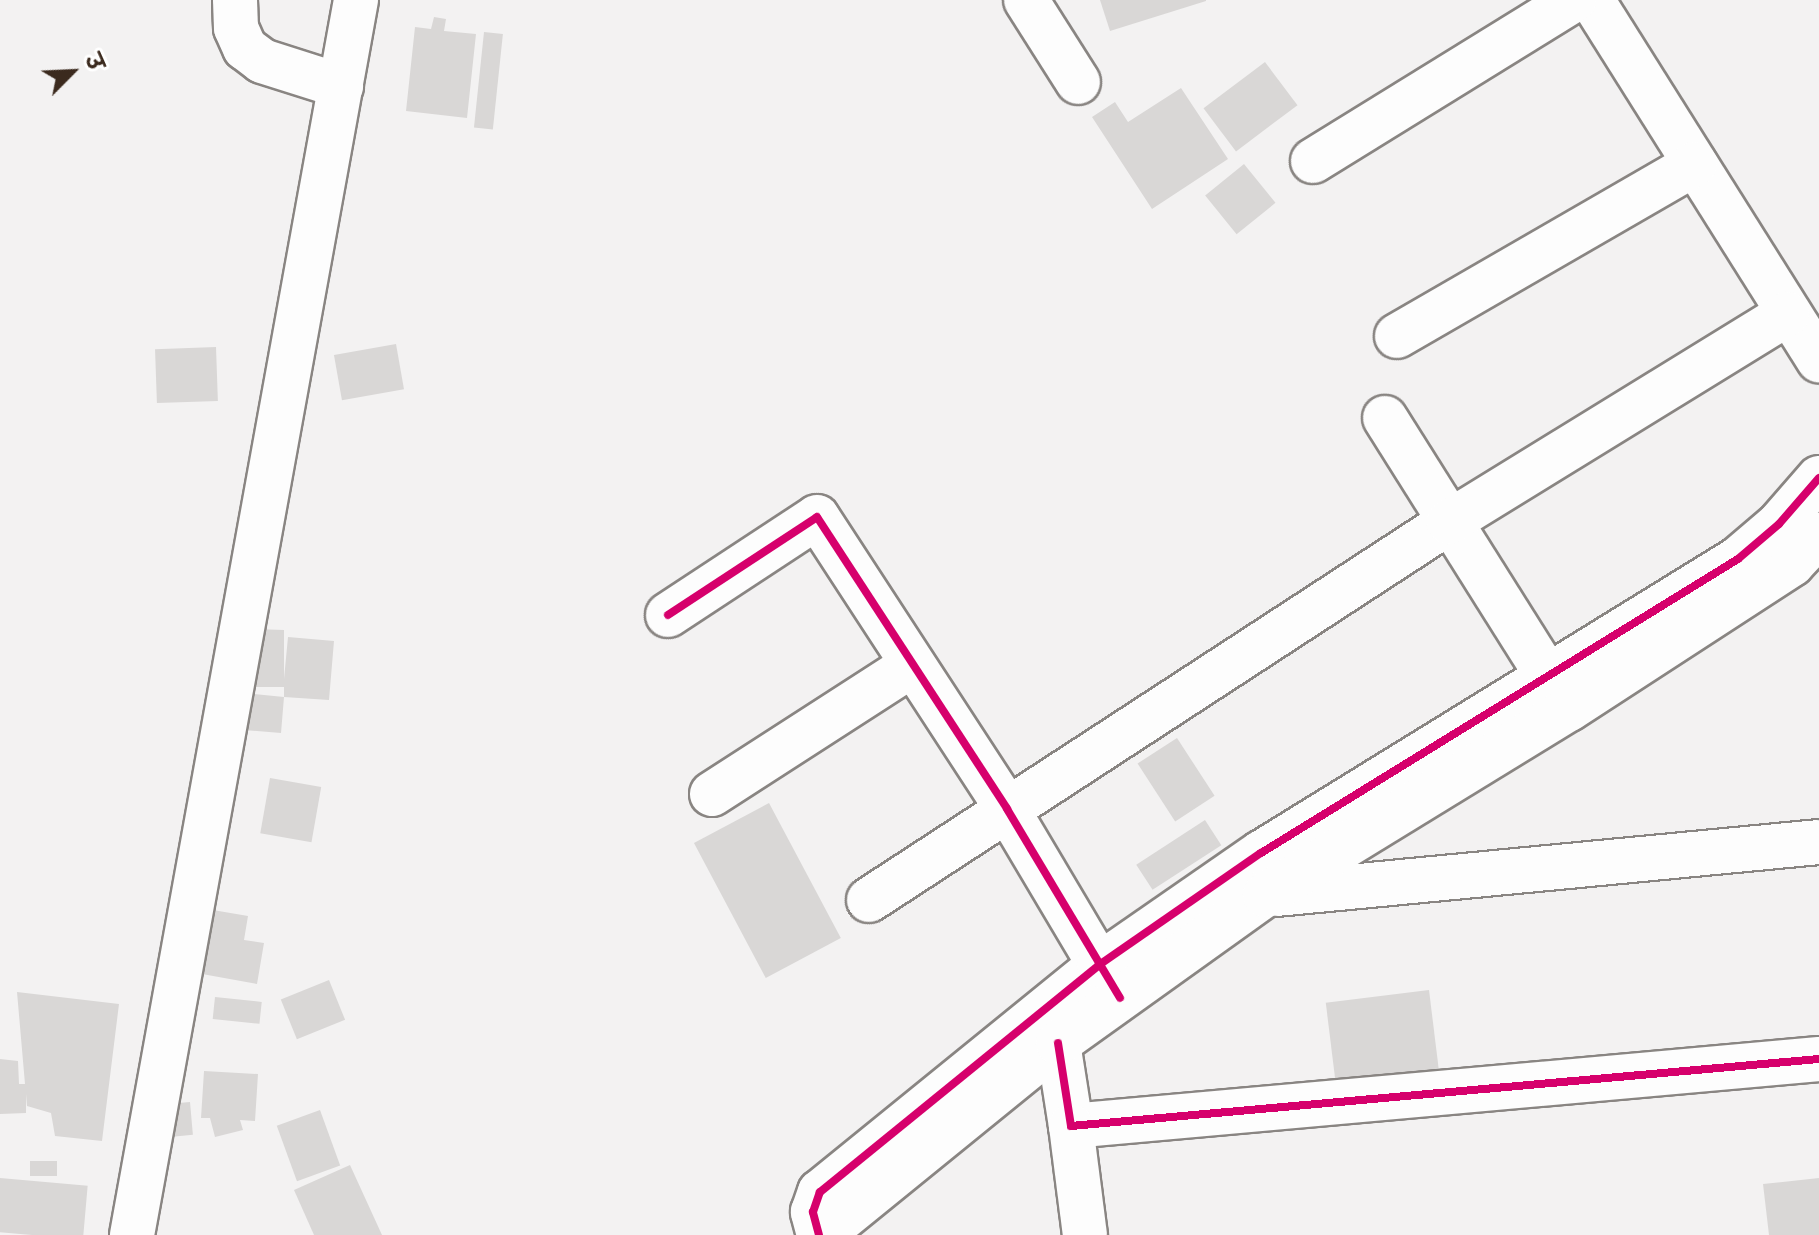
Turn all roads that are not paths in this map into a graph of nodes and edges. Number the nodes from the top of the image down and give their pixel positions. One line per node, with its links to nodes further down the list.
1 (235, 0): 7 (street)
2 (356, 0): 7 (street)
3 (1026, 0): 6 (street)
4 (1574, 0): 8 (street)
5 (1592, 0): 9 (street)
6 (1078, 82)
7 (341, 86): 29 (street)
8 (1313, 161)
9 (1695, 164): 10 (street); 11 (street)
10 (1787, 314): 12 (street); 15 (street)
11 (1397, 336)
12 (1819, 360)
13 (1385, 418): 15 (street)
14 (1819, 478): 19 (street)
15 (1449, 522): 19 (street); 21 (street)
16 (1819, 535): 19 (street)
17 (668, 615): 18 (street)
18 (912, 665): 20 (street); 21 (street)
19 (1558, 693): 23 (street); 25 (street)
20 (712, 794)
21 (1007, 809): 24 (street); 25 (street)
22 (1819, 842): 23 (street)
23 (1265, 895): 25 (street)
24 (869, 900)
25 (1110, 981): 26 (street); 30 (street)
26 (1058, 1043): 28 (street); 30 (street)
27 (1819, 1059): 28 (street)
28 (1071, 1126): 31 (street)
29 (132, 1235)
30 (820, 1235)
31 (1085, 1235)

